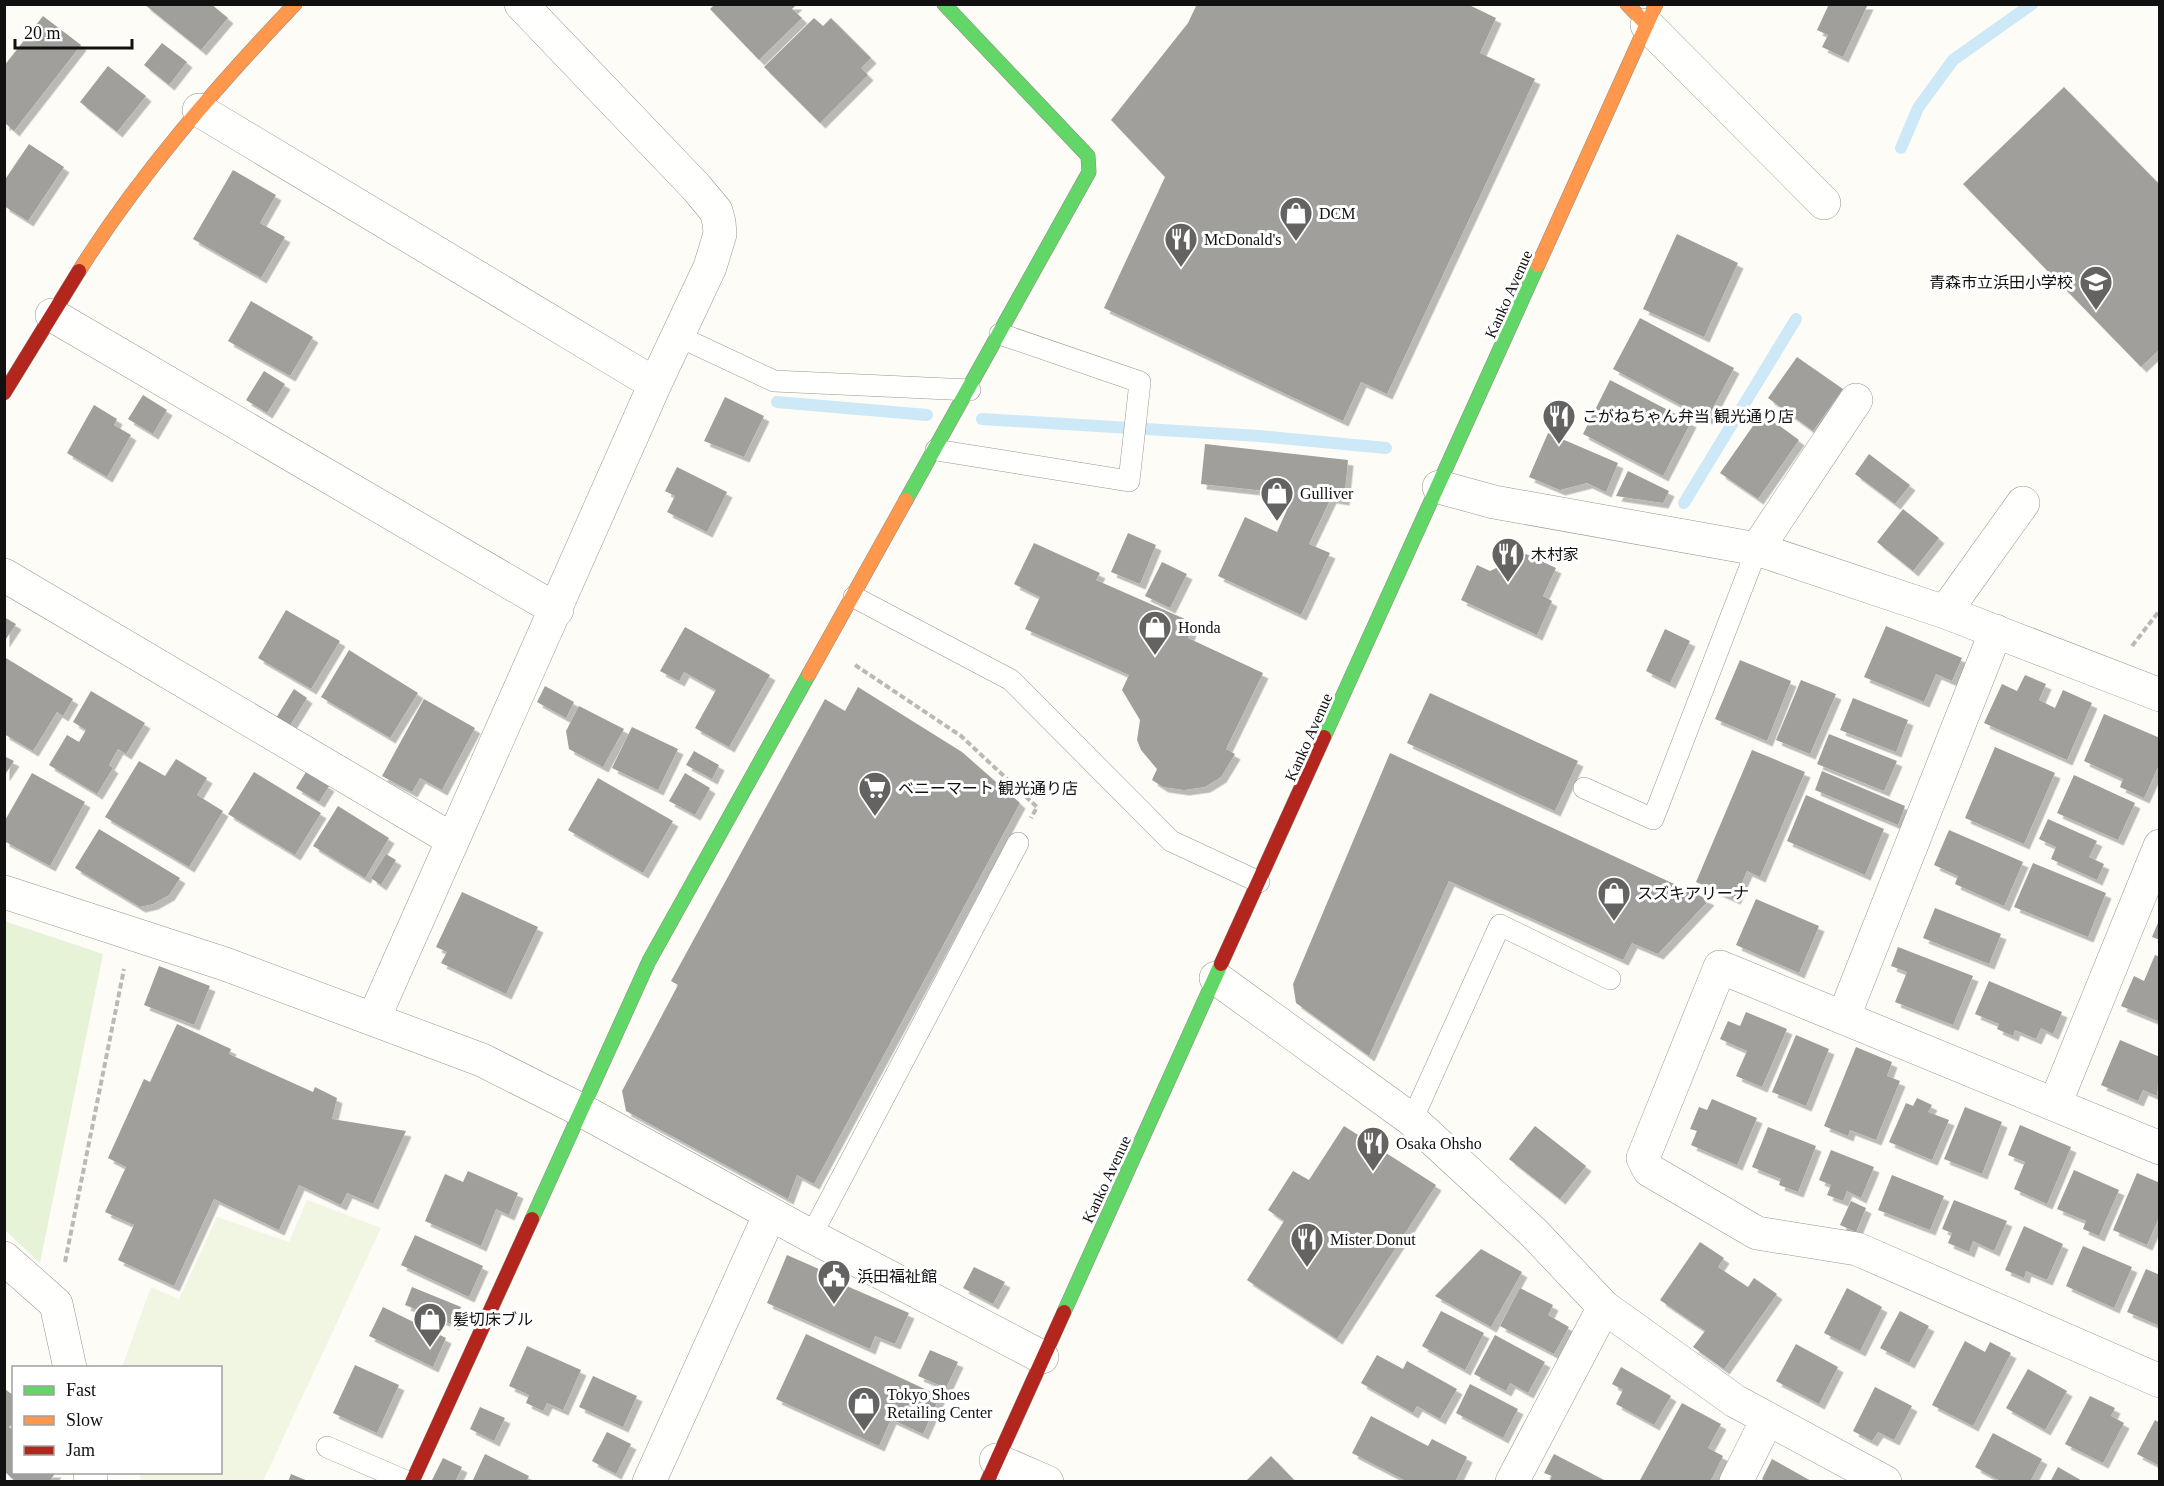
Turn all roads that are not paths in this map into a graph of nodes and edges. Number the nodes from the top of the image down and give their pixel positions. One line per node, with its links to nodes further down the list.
1 (295, 4): 5 (main road)
2 (521, 4): 9 (street)
3 (944, 4): 8 (main road)
4 (1643, 11): 6 (street); 15 (main road, Kanko Avenue)
5 (199, 110): 7 (main road); 10 (street)
6 (1824, 203)
7 (52, 315): 12 (main road); 20 (street)
8 (1000, 334): 11 (main road); 14 (lane)
9 (678, 336): 10 (street); 11 (lane)
10 (655, 384): 20 (street)
11 (970, 390): 14 (main road)
12 (4, 393)
13 (1856, 400): 17 (street)
14 (936, 450): 19 (main road)
15 (1440, 487): 17 (street); 28 (main road, Kanko Avenue)
16 (2023, 503): 21 (street)
17 (1757, 549): 21 (street); 24 (lane)
18 (4, 575): 25 (street)
19 (854, 597): 28 (lane); 35 (main road)
20 (557, 610): 25 (street)
21 (1945, 612): 22 (street)
22 (1996, 632): 23 (street); 32 (street)
23 (2160, 695)
24 (1584, 788)
25 (453, 840): 33 (street)
26 (1018, 843): 39 (lane)
27 (2160, 846): 34 (street)
28 (1259, 882): 30 (main road, Kanko Avenue)
29 (4, 892): 33 (street)
30 (1216, 978): 36 (street); 42 (main road, Kanko Avenue)
31 (1610, 979): 36 (lane)
32 (1844, 1016): 34 (street); 44 (street)
33 (374, 1018): 35 (street)
34 (2055, 1104): 37 (street)
35 (581, 1110): 38 (street); 48 (main road)
36 (1412, 1120): 41 (street)
37 (2160, 1148)
38 (770, 1214): 39 (street); 49 (street)
39 (811, 1236): 42 (street)
40 (4, 1258): 43 (street)
41 (1604, 1307): 45 (street); 51 (street)
42 (1042, 1357): 47 (main road, Kanko Avenue)
43 (70, 1366)
44 (2160, 1381)
45 (1767, 1420): 52 (street); 53 (street)
46 (327, 1447): 48 (lane)
47 (992, 1471): 50 (street)
48 (410, 1482)
49 (649, 1482)
50 (1047, 1482)
51 (1512, 1482)
52 (1736, 1482)
53 (1885, 1482)

